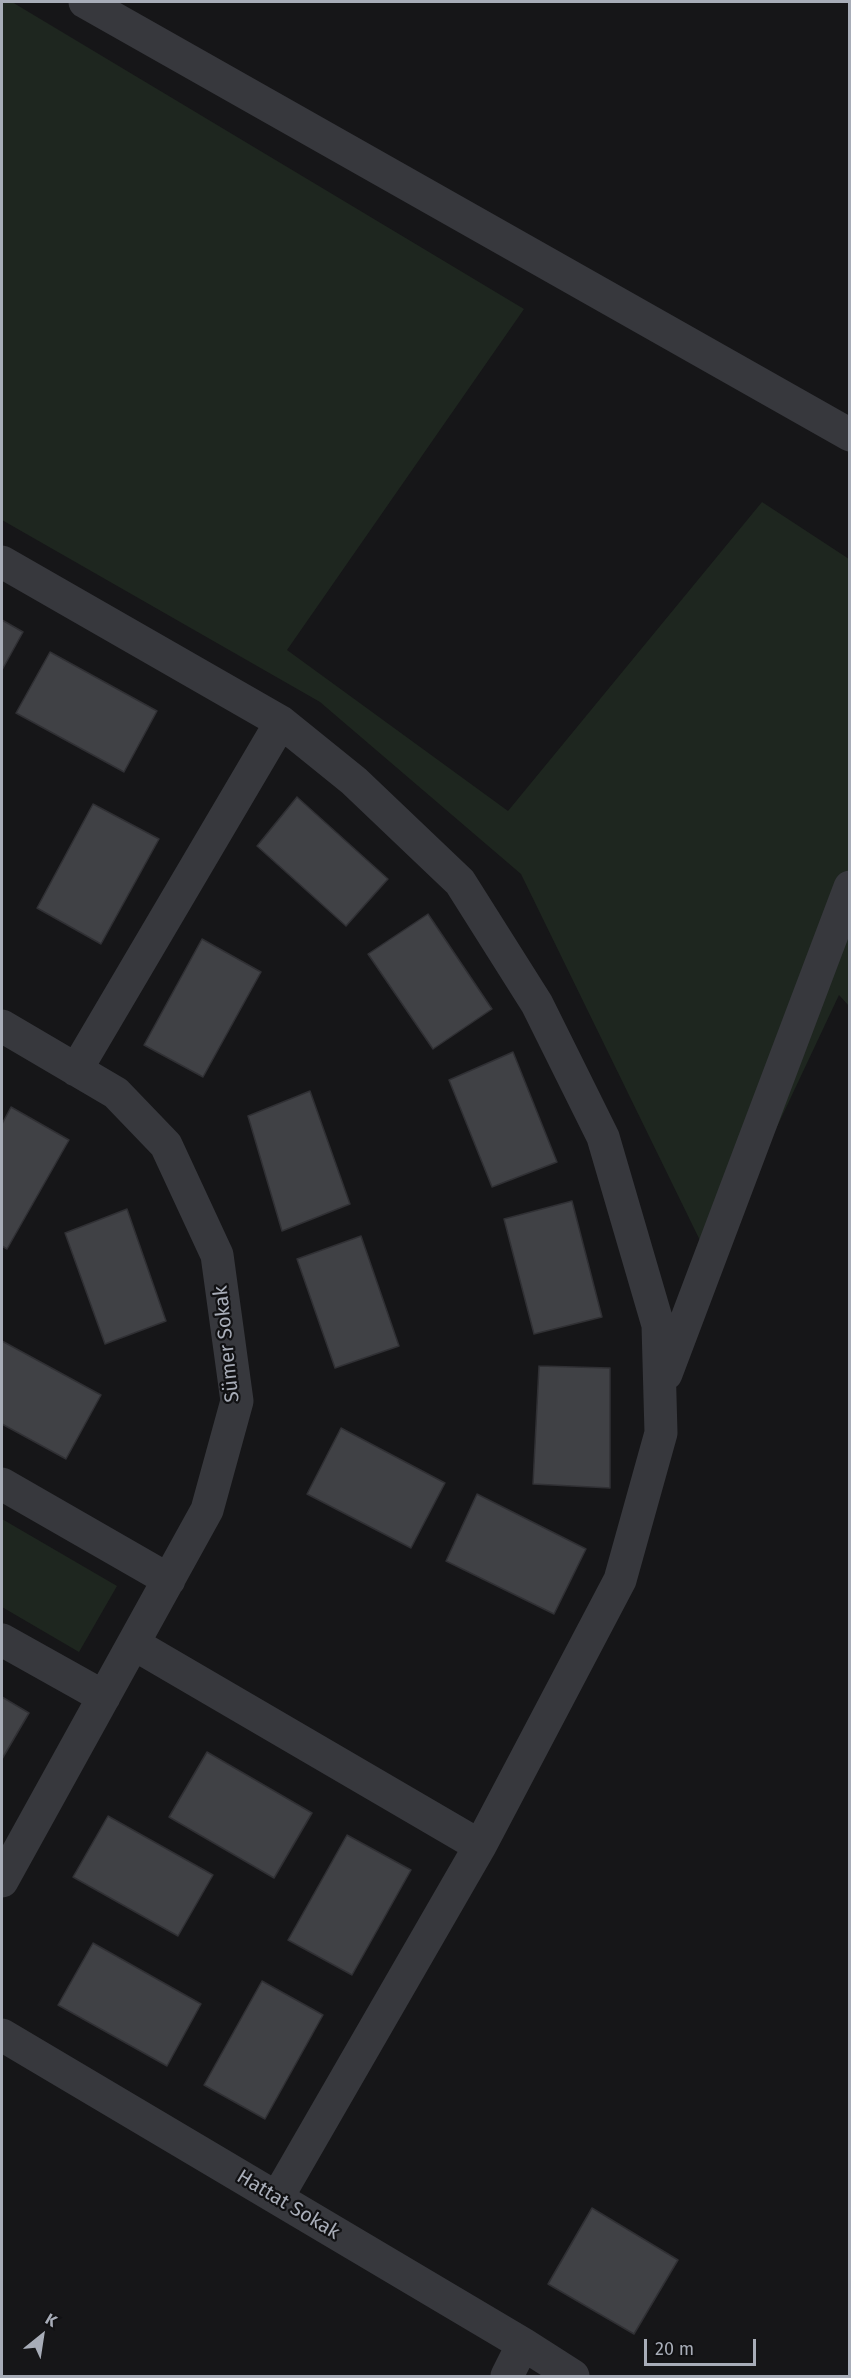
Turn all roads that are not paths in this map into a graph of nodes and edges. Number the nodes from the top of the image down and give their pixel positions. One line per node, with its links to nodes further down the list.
1 (85, 2): 2 (street)
2 (849, 435)
3 (2, 562): 4 (street)
4 (281, 722): 7 (street); 8 (street)
5 (849, 887): 8 (street)
6 (2, 1026): 7 (street, Sümer Sokak)
7 (76, 1070): 10 (street, Sümer Sokak)
8 (660, 1389): 14 (street)
9 (2, 1484): 10 (street)
10 (169, 1580): 12 (street, Sümer Sokak)
11 (2, 1640): 13 (street)
12 (134, 1644): 13 (street, Sümer Sokak); 14 (street)
13 (104, 1697): 15 (street, Sümer Sokak)
14 (480, 1846): 17 (street)
15 (2, 1881)
16 (2, 2035): 17 (street, Hattat Sokak)
17 (277, 2198): 18 (street, Hattat Sokak)
18 (523, 2344): 19 (street); 20 (street, Hattat Sokak)
19 (507, 2376)
20 (573, 2376)

